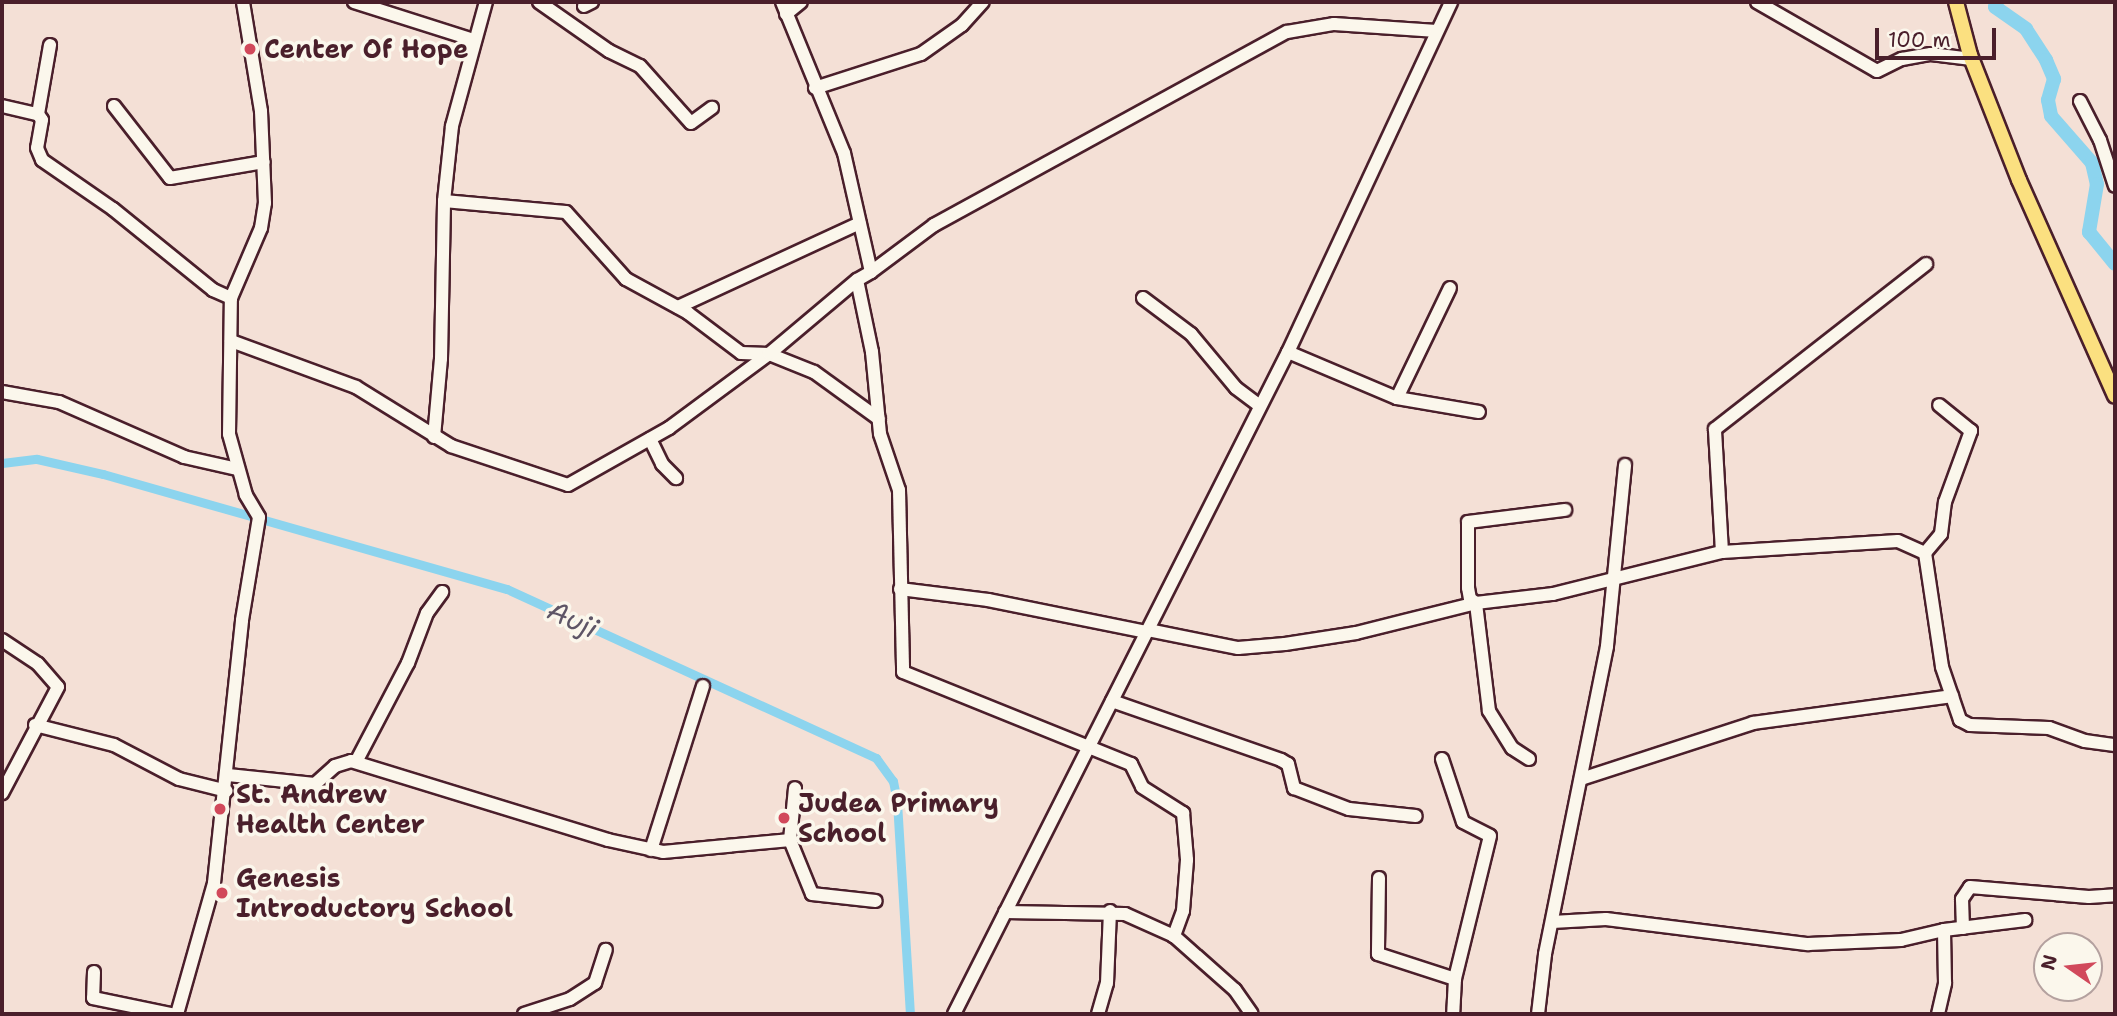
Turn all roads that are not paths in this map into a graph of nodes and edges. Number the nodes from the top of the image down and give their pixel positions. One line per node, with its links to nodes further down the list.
1 (243, 2): 21 (street)
2 (354, 2): 12 (street)
3 (486, 2): 12 (street)
4 (540, 2): 19 (street)
5 (801, 2): 10 (street)
6 (983, 2): 15 (street)
7 (1451, 2): 11 (street)
8 (1757, 2): 14 (street)
9 (1956, 2): 14 (main road)
10 (784, 8): 15 (street)
11 (1437, 31): 26 (street); 33 (street)
12 (474, 40): 23 (street)
13 (50, 45): 20 (street)
14 (1972, 59): 36 (main road)
15 (816, 88): 24 (street)
16 (2080, 101): 22 (street)
17 (2, 106): 20 (street)
18 (114, 106): 21 (street)
19 (712, 108)
20 (38, 114): 29 (street)
21 (264, 162): 29 (street)
22 (2115, 186)
23 (444, 201): 31 (street); 42 (street)
24 (860, 223): 26 (street); 31 (street)
25 (1926, 264): 48 (street)
26 (871, 272): 27 (street)
27 (857, 281): 34 (street); 41 (street)
28 (1450, 288): 37 (street)
29 (230, 298): 32 (street)
30 (1143, 298): 39 (street)
31 (678, 307): 34 (street)
32 (231, 341): 42 (street); 45 (street)
33 (1287, 352): 37 (street); 39 (street)
34 (769, 355): 41 (street); 43 (street)
35 (2, 392): 45 (street)
36 (2115, 396)
37 (1397, 398): 40 (street)
38 (1939, 405): 49 (street)
39 (1260, 406): 54 (street)
40 (1479, 412)
41 (879, 419): 51 (street)
42 (434, 437): 43 (street)
43 (650, 439): 46 (street)
44 (1625, 465): 50 (street)
45 (237, 469): 65 (street)
46 (676, 478)
47 (1564, 510): 53 (street)
48 (1722, 552): 49 (street); 50 (street)
49 (1925, 553): 57 (street)
50 (1616, 579): 53 (street); 66 (street)
51 (900, 589): 54 (street); 61 (street)
52 (442, 592): 64 (street)
53 (1476, 603): 54 (street); 63 (street)
54 (1147, 631): 58 (street)
55 (2, 640): 59 (street)
56 (703, 686): 72 (street)
57 (1952, 696): 60 (street); 66 (street)
58 (1112, 701): 61 (street); 70 (street)
59 (35, 725): 68 (street); 69 (street)
60 (2115, 745)
61 (1088, 747): 77 (street); 82 (street)
62 (1442, 759): 85 (street)
63 (1529, 759)
64 (356, 762): 65 (street); 72 (street)
65 (228, 775): 68 (street)
66 (1581, 779): 79 (street)
67 (795, 788): 71 (street)
68 (227, 791): 87 (street)
69 (2, 793)
70 (1416, 816)
71 (790, 840): 72 (street); 75 (street)
72 (651, 850)
73 (1380, 878): 85 (street)
74 (2115, 895): 80 (street)
75 (876, 901)
76 (1110, 911): 77 (street); 82 (street); 90 (street)
77 (1005, 912): 89 (street)
78 (2025, 920): 80 (street)
79 (1552, 922): 81 (street); 93 (street)
80 (1963, 928): 81 (street)
81 (1944, 930): 94 (street)
82 (1174, 936): 91 (street)
83 (606, 950): 88 (street)
84 (94, 972): 86 (street)
85 (1455, 979): 92 (street)
86 (171, 1014)
87 (177, 1014)
88 (524, 1014)
89 (954, 1014)
90 (1098, 1014)
91 (1252, 1014)
92 (1452, 1014)
93 (1538, 1014)
94 (1938, 1014)

